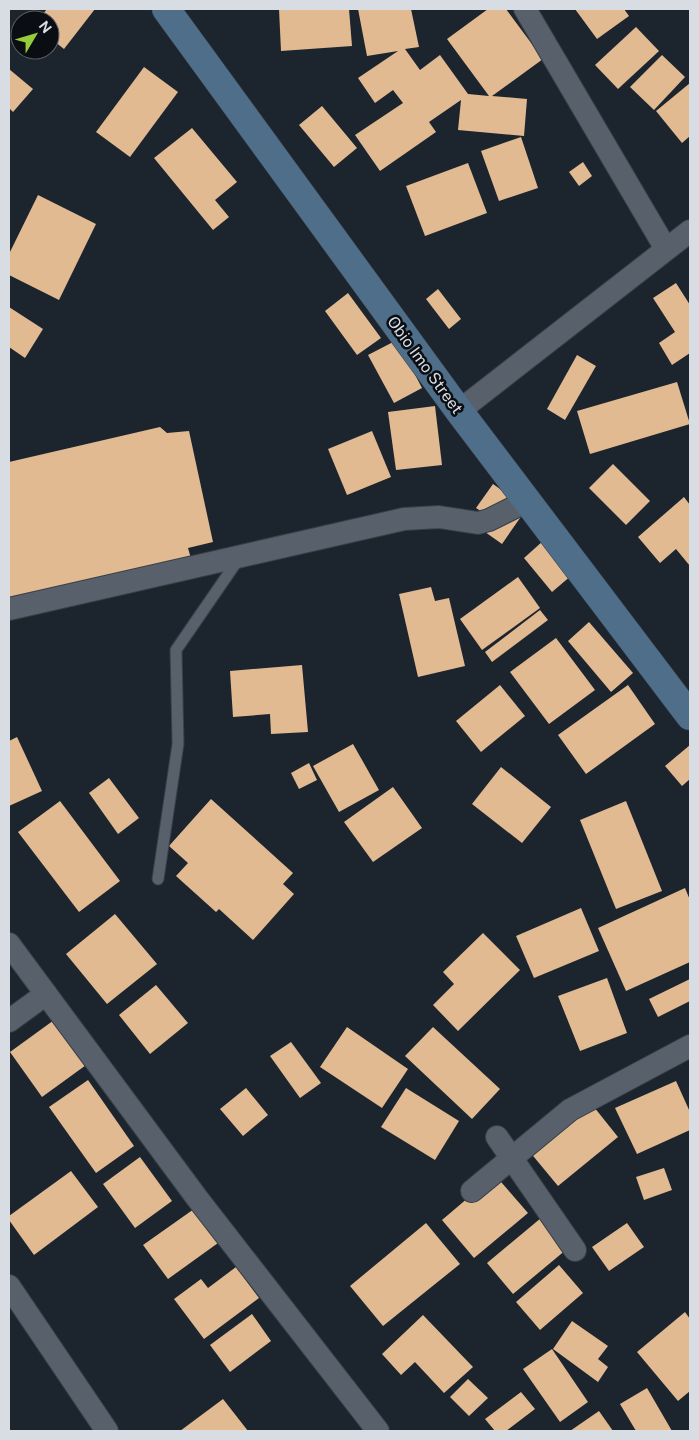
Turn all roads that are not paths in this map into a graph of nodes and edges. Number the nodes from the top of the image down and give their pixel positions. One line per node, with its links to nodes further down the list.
1 (166, 9): 5 (street, Obio Imo Street)
2 (525, 9): 4 (street)
3 (690, 230): 4 (street)
4 (666, 250): 5 (street)
5 (459, 411): 6 (street, Obio Imo Street)
6 (527, 501): 7 (street); 9 (street, Obio Imo Street)
7 (241, 556): 8 (street); 10 (lane)
8 (9, 609)
9 (690, 716)
10 (158, 879)
11 (9, 944): 12 (street)
12 (46, 994): 13 (street); 21 (street)
13 (9, 1021)
14 (690, 1046): 16 (street)
15 (497, 1137): 16 (street)
16 (513, 1157): 17 (street); 18 (street)
17 (472, 1192)
18 (575, 1250)
19 (9, 1286): 20 (street)
20 (106, 1431)
21 (378, 1431)

